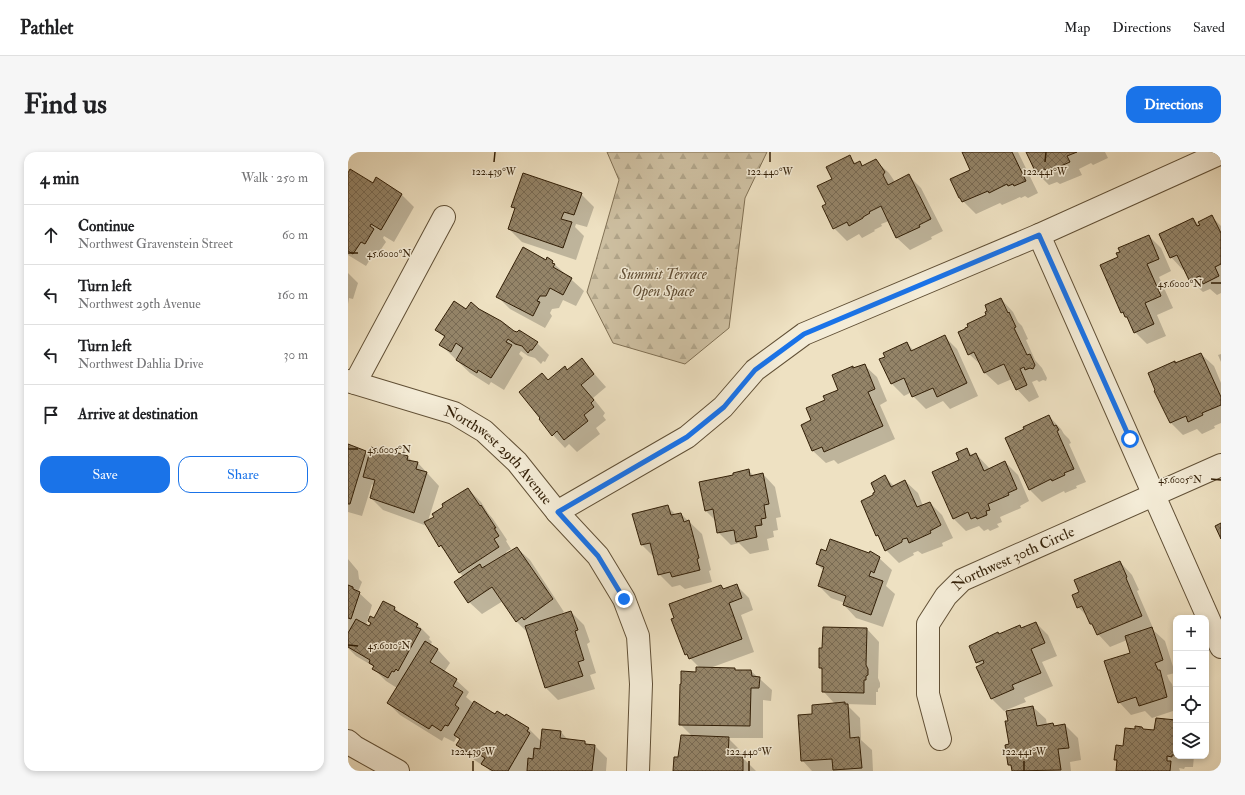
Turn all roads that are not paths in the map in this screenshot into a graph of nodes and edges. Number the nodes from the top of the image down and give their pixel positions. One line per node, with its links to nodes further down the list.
1 (1221, 153): 3 (street, Northwest 29th Avenue)
2 (444, 217): 4 (street)
3 (1039, 235): 6 (street); 7 (street, Northwest 29th Avenue)
4 (352, 382): 7 (street, Northwest 29th Avenue)
5 (1221, 465): 6 (street, Northwest 30th Circle)
6 (1155, 495): 8 (street); 9 (street, Northwest 30th Circle)
7 (558, 512): 12 (street)
8 (1221, 647)
9 (940, 739)
10 (348, 741): 11 (street)
11 (398, 771)
12 (638, 771)

